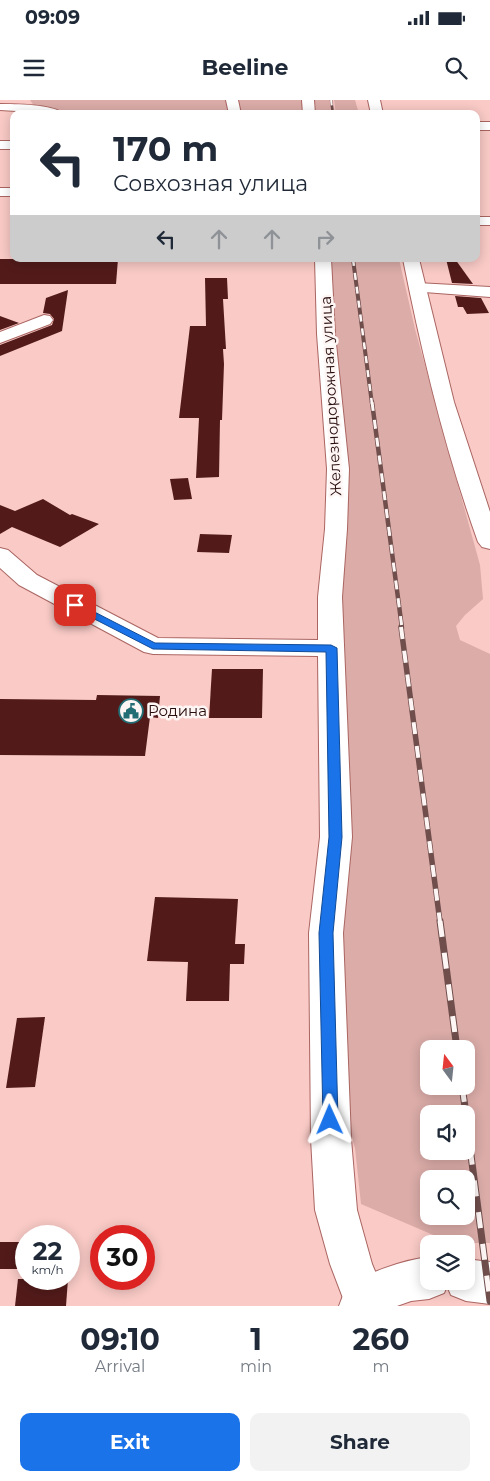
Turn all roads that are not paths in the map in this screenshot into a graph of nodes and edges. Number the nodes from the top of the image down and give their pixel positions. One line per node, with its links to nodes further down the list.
1 (0, 108): 2 (street)
2 (35, 110)
3 (323, 262): 11 (street, Железнодорожная улица)
4 (412, 262): 5 (street)
5 (417, 288): 6 (street); 9 (street)
6 (490, 292)
7 (44, 320): 8 (street)
8 (0, 338)
9 (490, 542)
10 (0, 555): 11 (street)
11 (331, 648): 15 (street, Железнодорожная улица)
12 (420, 1278): 15 (street)
13 (475, 1281): 14 (street)
14 (490, 1283)
15 (364, 1304)

